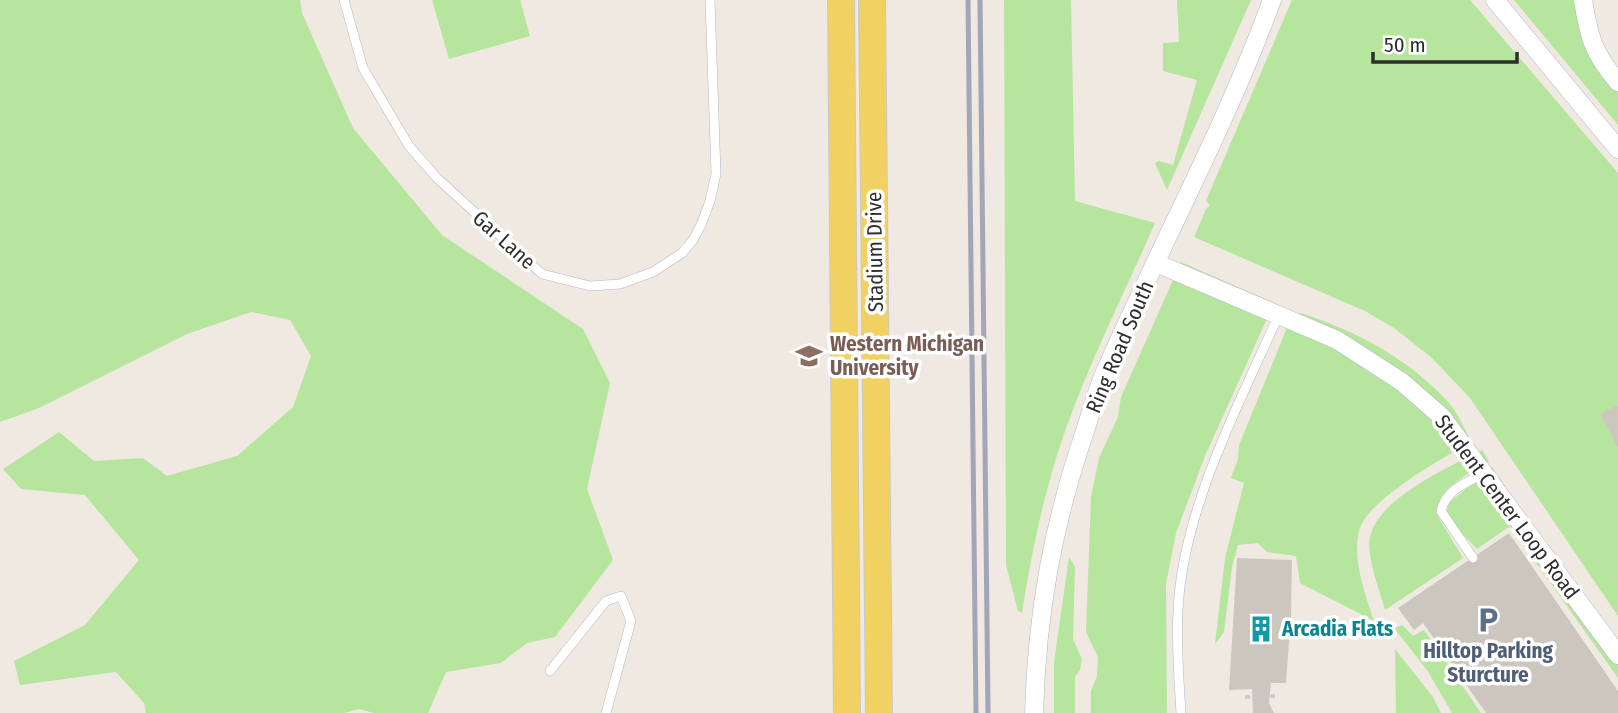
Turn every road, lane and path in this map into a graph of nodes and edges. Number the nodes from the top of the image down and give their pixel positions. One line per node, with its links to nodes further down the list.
1 (344, 0): 2 (lane, Gar Lane)
2 (710, 0)
3 (841, 0): 19 (main road, Stadium Drive)
4 (872, 0): 20 (main road, Stadium Drive)
5 (1272, 0): 10 (street, Ring Road South)
6 (1496, 0): 9 (street)
7 (1583, 0): 8 (street)
8 (1618, 82)
9 (1618, 149)
10 (1156, 263): 11 (street, Student Center Loop Road); 21 (street, Ring Road South)
11 (1278, 313): 12 (street, Student Center Loop Road); 22 (lane)
12 (1483, 474): 13 (lane); 14 (street, Student Center Loop Road)
13 (1473, 558)
14 (1618, 655)
15 (550, 671): 18 (lane)
16 (1275, 696): 17 (path)
17 (1245, 697)
18 (606, 713)
19 (847, 713)
20 (879, 713)
21 (1034, 713)
22 (1181, 713)

